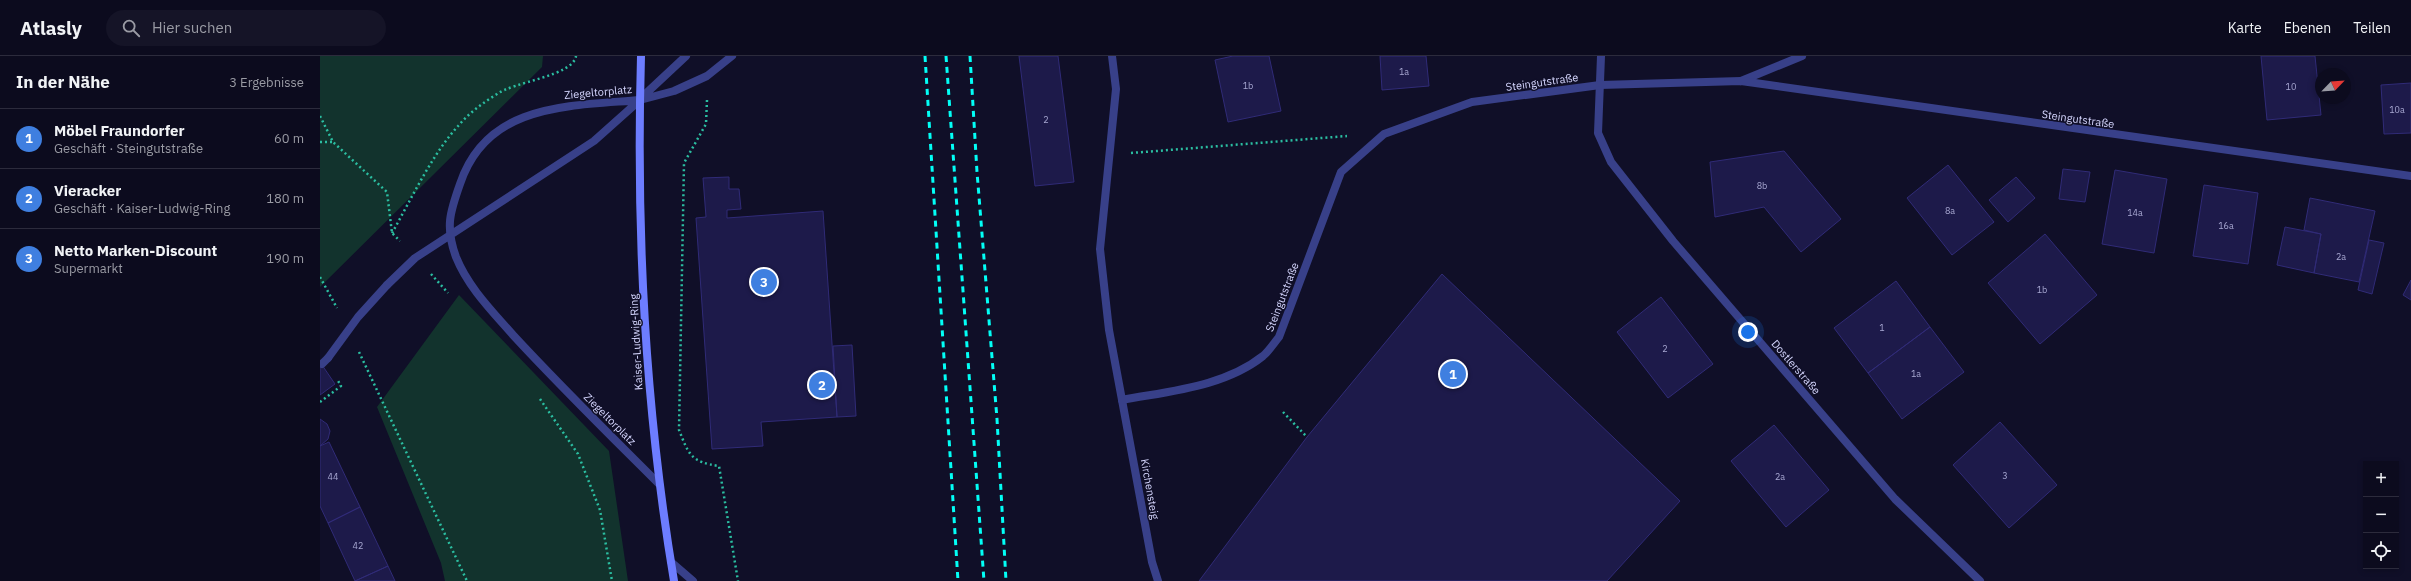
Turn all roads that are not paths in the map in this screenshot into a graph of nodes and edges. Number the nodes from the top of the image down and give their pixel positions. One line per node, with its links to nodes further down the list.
1 (641, 56): 9 (main road, Kaiser-Ludwig-Ring)
2 (686, 56): 9 (street)
3 (732, 56): 9 (street)
4 (1112, 56): 13 (street)
5 (1601, 56): 8 (street, Dostlerstraße)
6 (1802, 56): 7 (street, Steingutstraße)
7 (1741, 81): 8 (street, Steingutstraße); 10 (street, Steingutstraße)
8 (1600, 85): 13 (street, Steingutstraße); 19 (street, Dostlerstraße)
9 (640, 100): 11 (street, Ziegeltorplatz); 11 (street, Ziegeltorplatz); 14 (main road, Kaiser-Ludwig-Ring)
10 (2411, 176)
11 (451, 234): 12 (street, Ziegeltorplatz, bridge); 14 (street, Ziegeltorplatz)
12 (325, 361)
13 (1122, 400): 18 (street, Kirchensteig)
14 (659, 484): 15 (main road, Kaiser-Ludwig-Ring)
15 (671, 562): 16 (main road, Kaiser-Ludwig-Ring); 17 (street)
16 (674, 581)
17 (693, 581)
18 (1158, 581)
19 (1980, 581)

